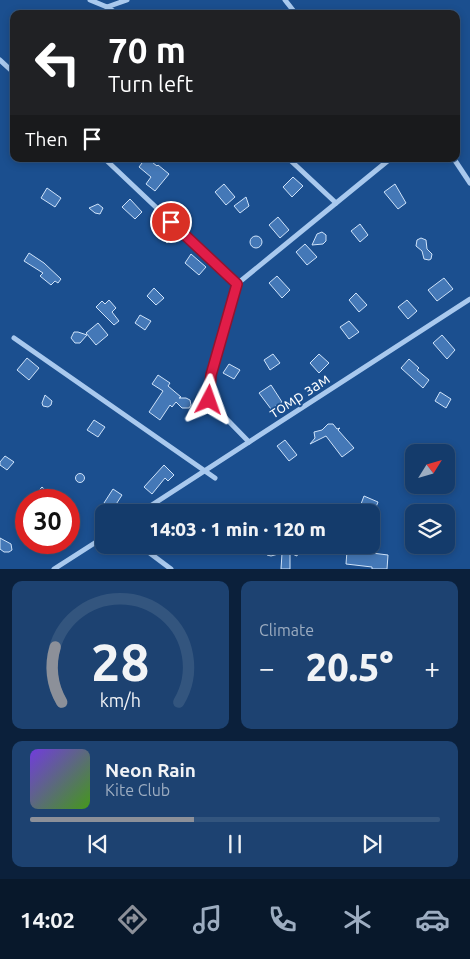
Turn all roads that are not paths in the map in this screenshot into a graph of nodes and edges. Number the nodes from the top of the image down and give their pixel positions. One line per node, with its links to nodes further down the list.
1 (90, 0): 4 (street)
2 (127, 0): 4 (street)
3 (285, 0): 6 (street)
4 (106, 7): 5 (street)
5 (111, 10)
6 (293, 10)
7 (0, 60): 8 (street)
8 (10, 69)
9 (109, 162): 15 (street)
10 (292, 162): 14 (street)
11 (386, 162): 14 (street)
12 (456, 162): 13 (street)
13 (470, 183)
14 (336, 203): 15 (street)
15 (237, 284): 18 (street)
16 (469, 300): 18 (street, томр зам)
17 (14, 338): 19 (street)
18 (250, 442): 19 (street, томр зам)
19 (204, 472): 20 (street); 21 (street, томр зам)
20 (215, 478)
21 (154, 504)
22 (95, 543): 24 (street)
23 (151, 554): 25 (street)
24 (54, 569)
25 (171, 569)

